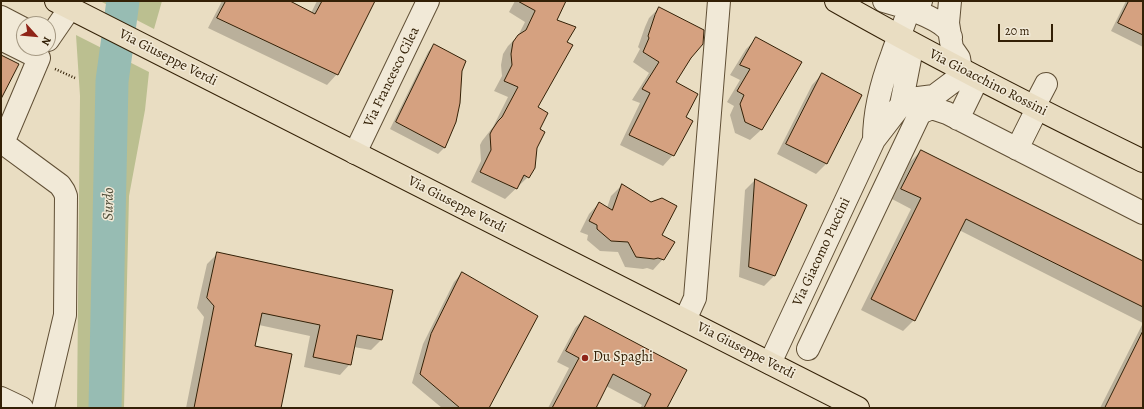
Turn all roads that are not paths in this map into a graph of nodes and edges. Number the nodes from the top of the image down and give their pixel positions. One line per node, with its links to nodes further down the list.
1 (428, 1): 23 (street, Via Francesco Cilea)
2 (719, 1): 30 (street)
3 (836, 1): 11 (main road, Via Gioacchino Rossini)
4 (884, 1): 7 (street)
5 (950, 1): 12 (street)
6 (63, 5): 9 (street); 23 (main road, Via Giuseppe Verdi)
7 (915, 5): 11 (street); 12 (street)
8 (1, 17): 10 (street)
9 (56, 21)
10 (16, 25)
11 (899, 37): 16 (main road, Via Gioacchino Rossini); 18 (street, Via Giacomo Puccini); 21 (street, Via Giacomo Puccini)
12 (951, 37): 16 (street)
13 (1, 39): 14 (street)
14 (16, 42)
15 (41, 56): 35 (street)
16 (970, 74): 18 (street, Via Giacomo Puccini); 19 (main road, Via Gioacchino Rossini); 20 (street)
17 (1046, 84): 19 (street)
18 (902, 105): 21 (street, Via Giacomo Puccini)
19 (1035, 108): 22 (street); 24 (main road, Via Gioacchino Rossini)
20 (958, 118): 22 (street); 26 (street)
21 (874, 140): 25 (street, Via Giacomo Puccini)
22 (1017, 149): 27 (street)
23 (355, 153): 30 (main road, Via Giuseppe Verdi)
24 (1143, 160)
25 (862, 167): 26 (street); 28 (street, Via Giacomo Puccini)
26 (889, 180): 29 (street)
27 (1141, 206)
28 (814, 268): 29 (street); 32 (street, Via Giacomo Puccini)
29 (841, 280): 31 (street)
30 (685, 320): 32 (main road, Via Giuseppe Verdi)
31 (808, 349)
32 (770, 363): 36 (main road, Via Giuseppe Verdi)
33 (1, 398): 34 (street)
34 (22, 408)
35 (43, 408)
36 (858, 408)

